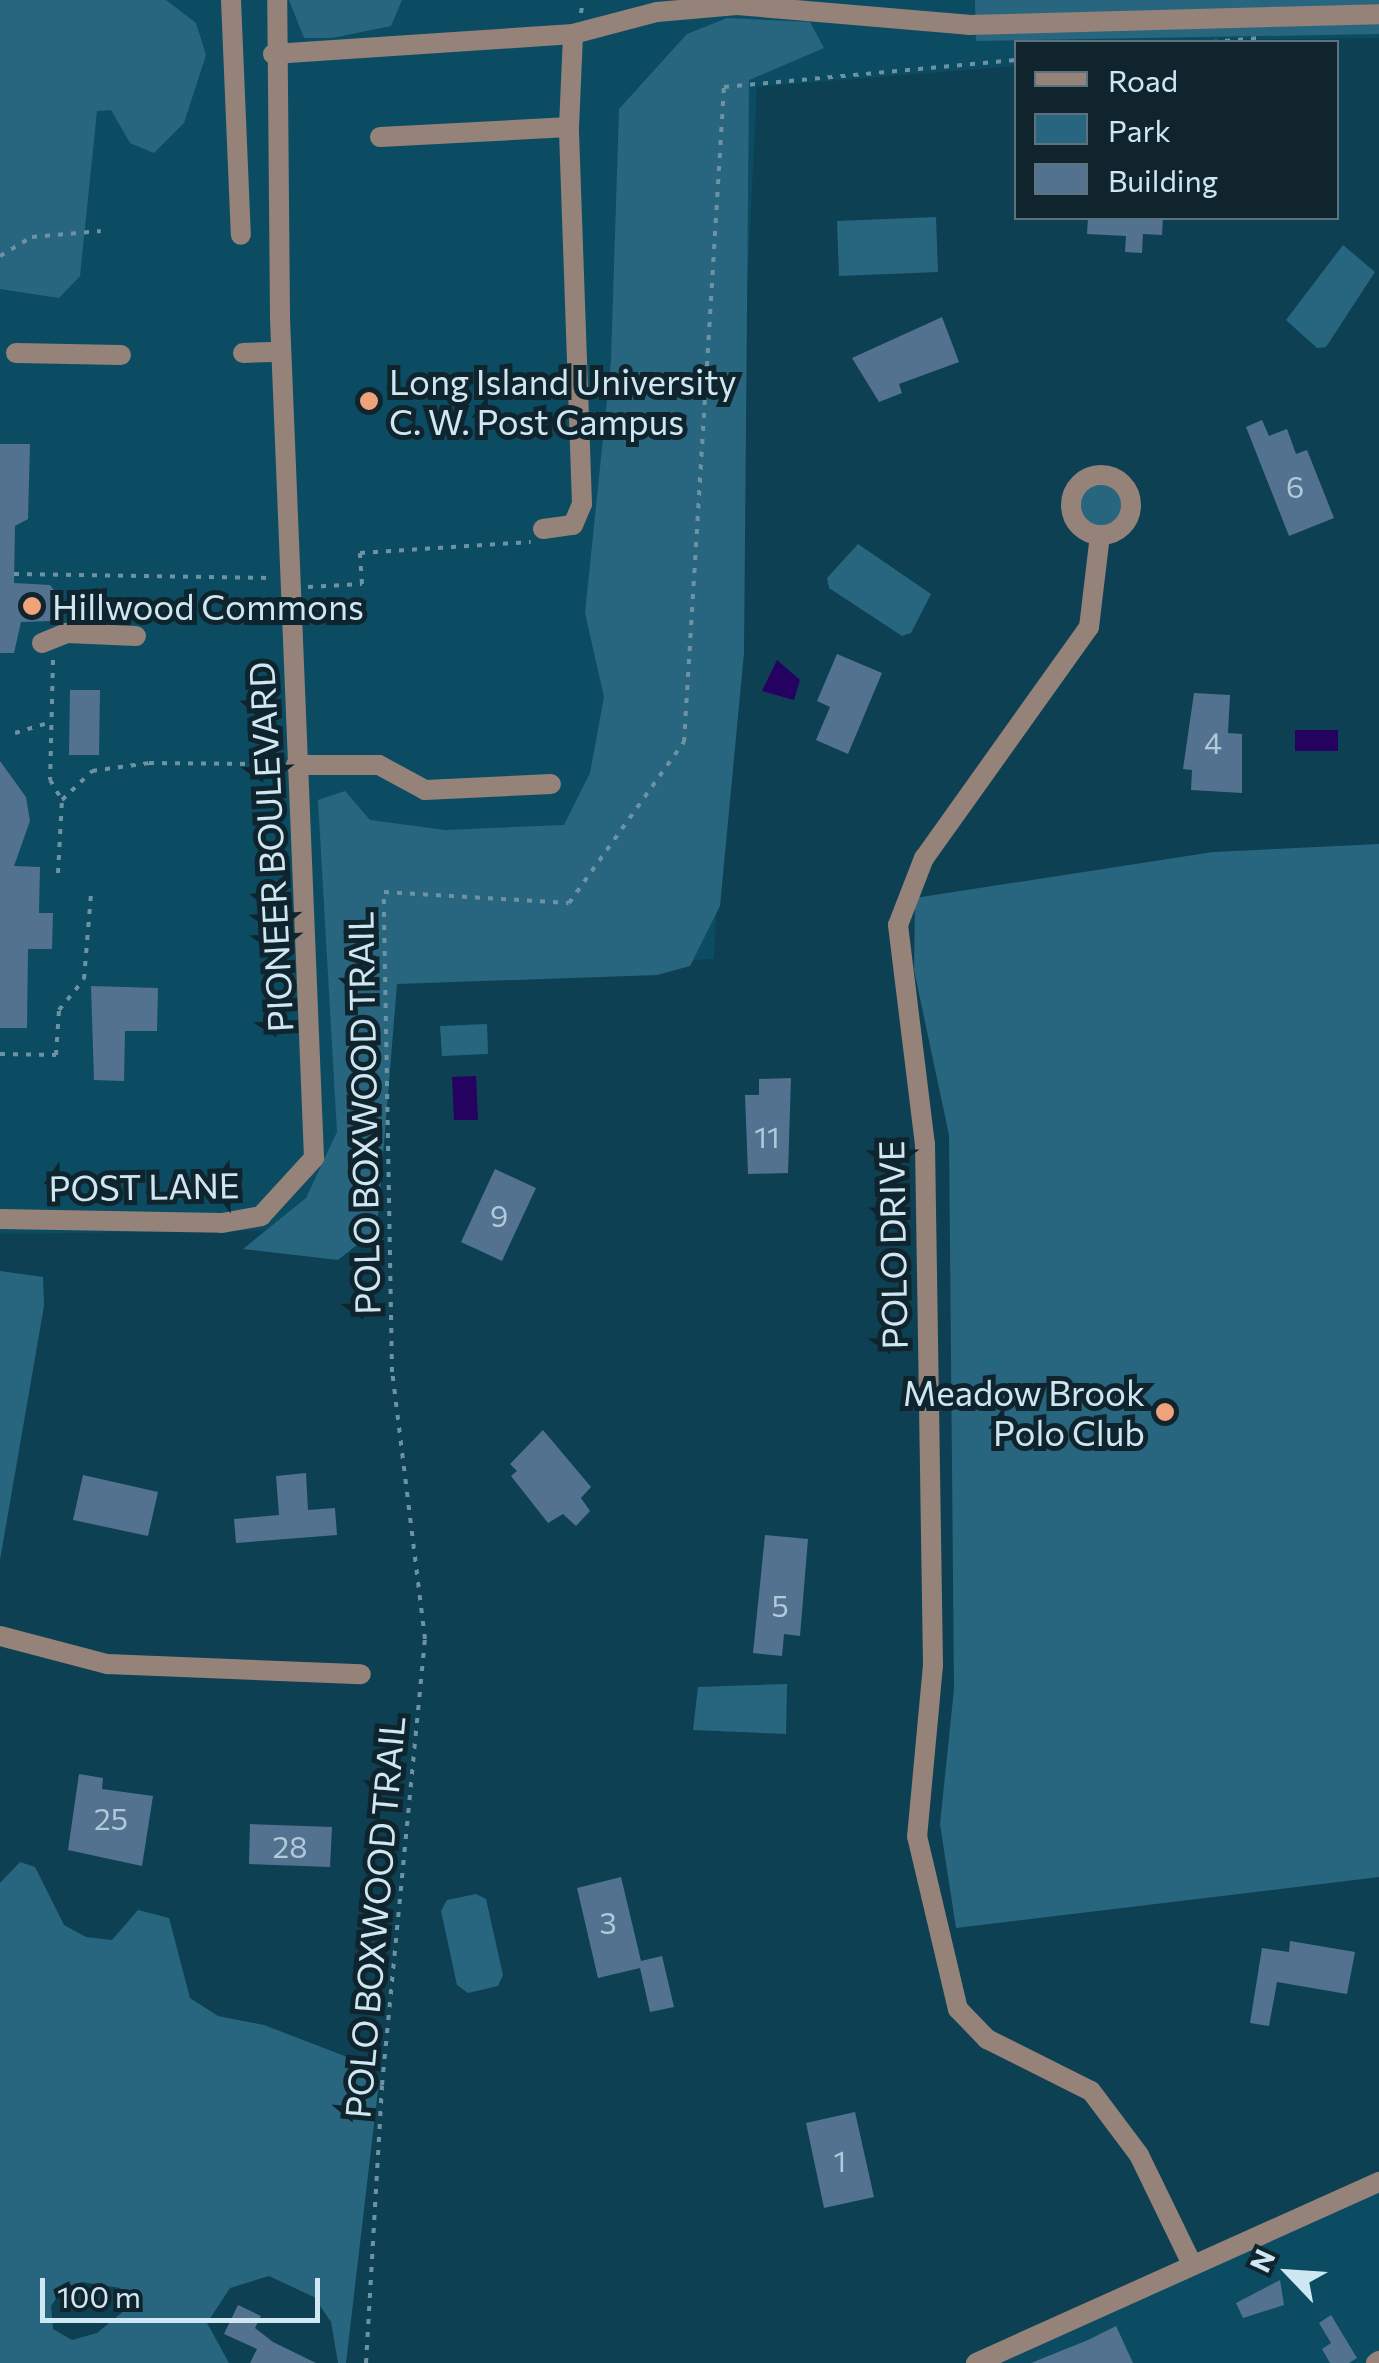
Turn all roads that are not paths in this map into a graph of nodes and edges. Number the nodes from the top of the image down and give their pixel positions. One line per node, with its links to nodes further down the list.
1 (230, 0): 8 (street)
2 (277, 0): 5 (street, PIONEER BOULEVARD)
3 (1379, 14): 4 (street)
4 (573, 34): 5 (street); 6 (street)
5 (273, 54): 9 (street, PIONEER BOULEVARD)
6 (569, 127): 7 (street); 13 (street)
7 (380, 137)
8 (241, 235)
9 (281, 352): 11 (street); 17 (street, PIONEER BOULEVARD)
10 (16, 353): 12 (street)
11 (242, 353)
12 (121, 355)
13 (543, 529)
14 (1100, 535): 24 (street, POLO DRIVE)
15 (136, 636): 16 (street)
16 (48, 651)
17 (296, 765): 18 (street); 19 (street, PIONEER BOULEVARD)
18 (552, 784)
19 (284, 1200): 20 (street, POST LANE)
20 (0, 1220)
21 (0, 1636): 22 (street)
22 (360, 1674)
23 (1379, 2182): 24 (street)
24 (1192, 2264): 25 (street)
25 (976, 2363)

